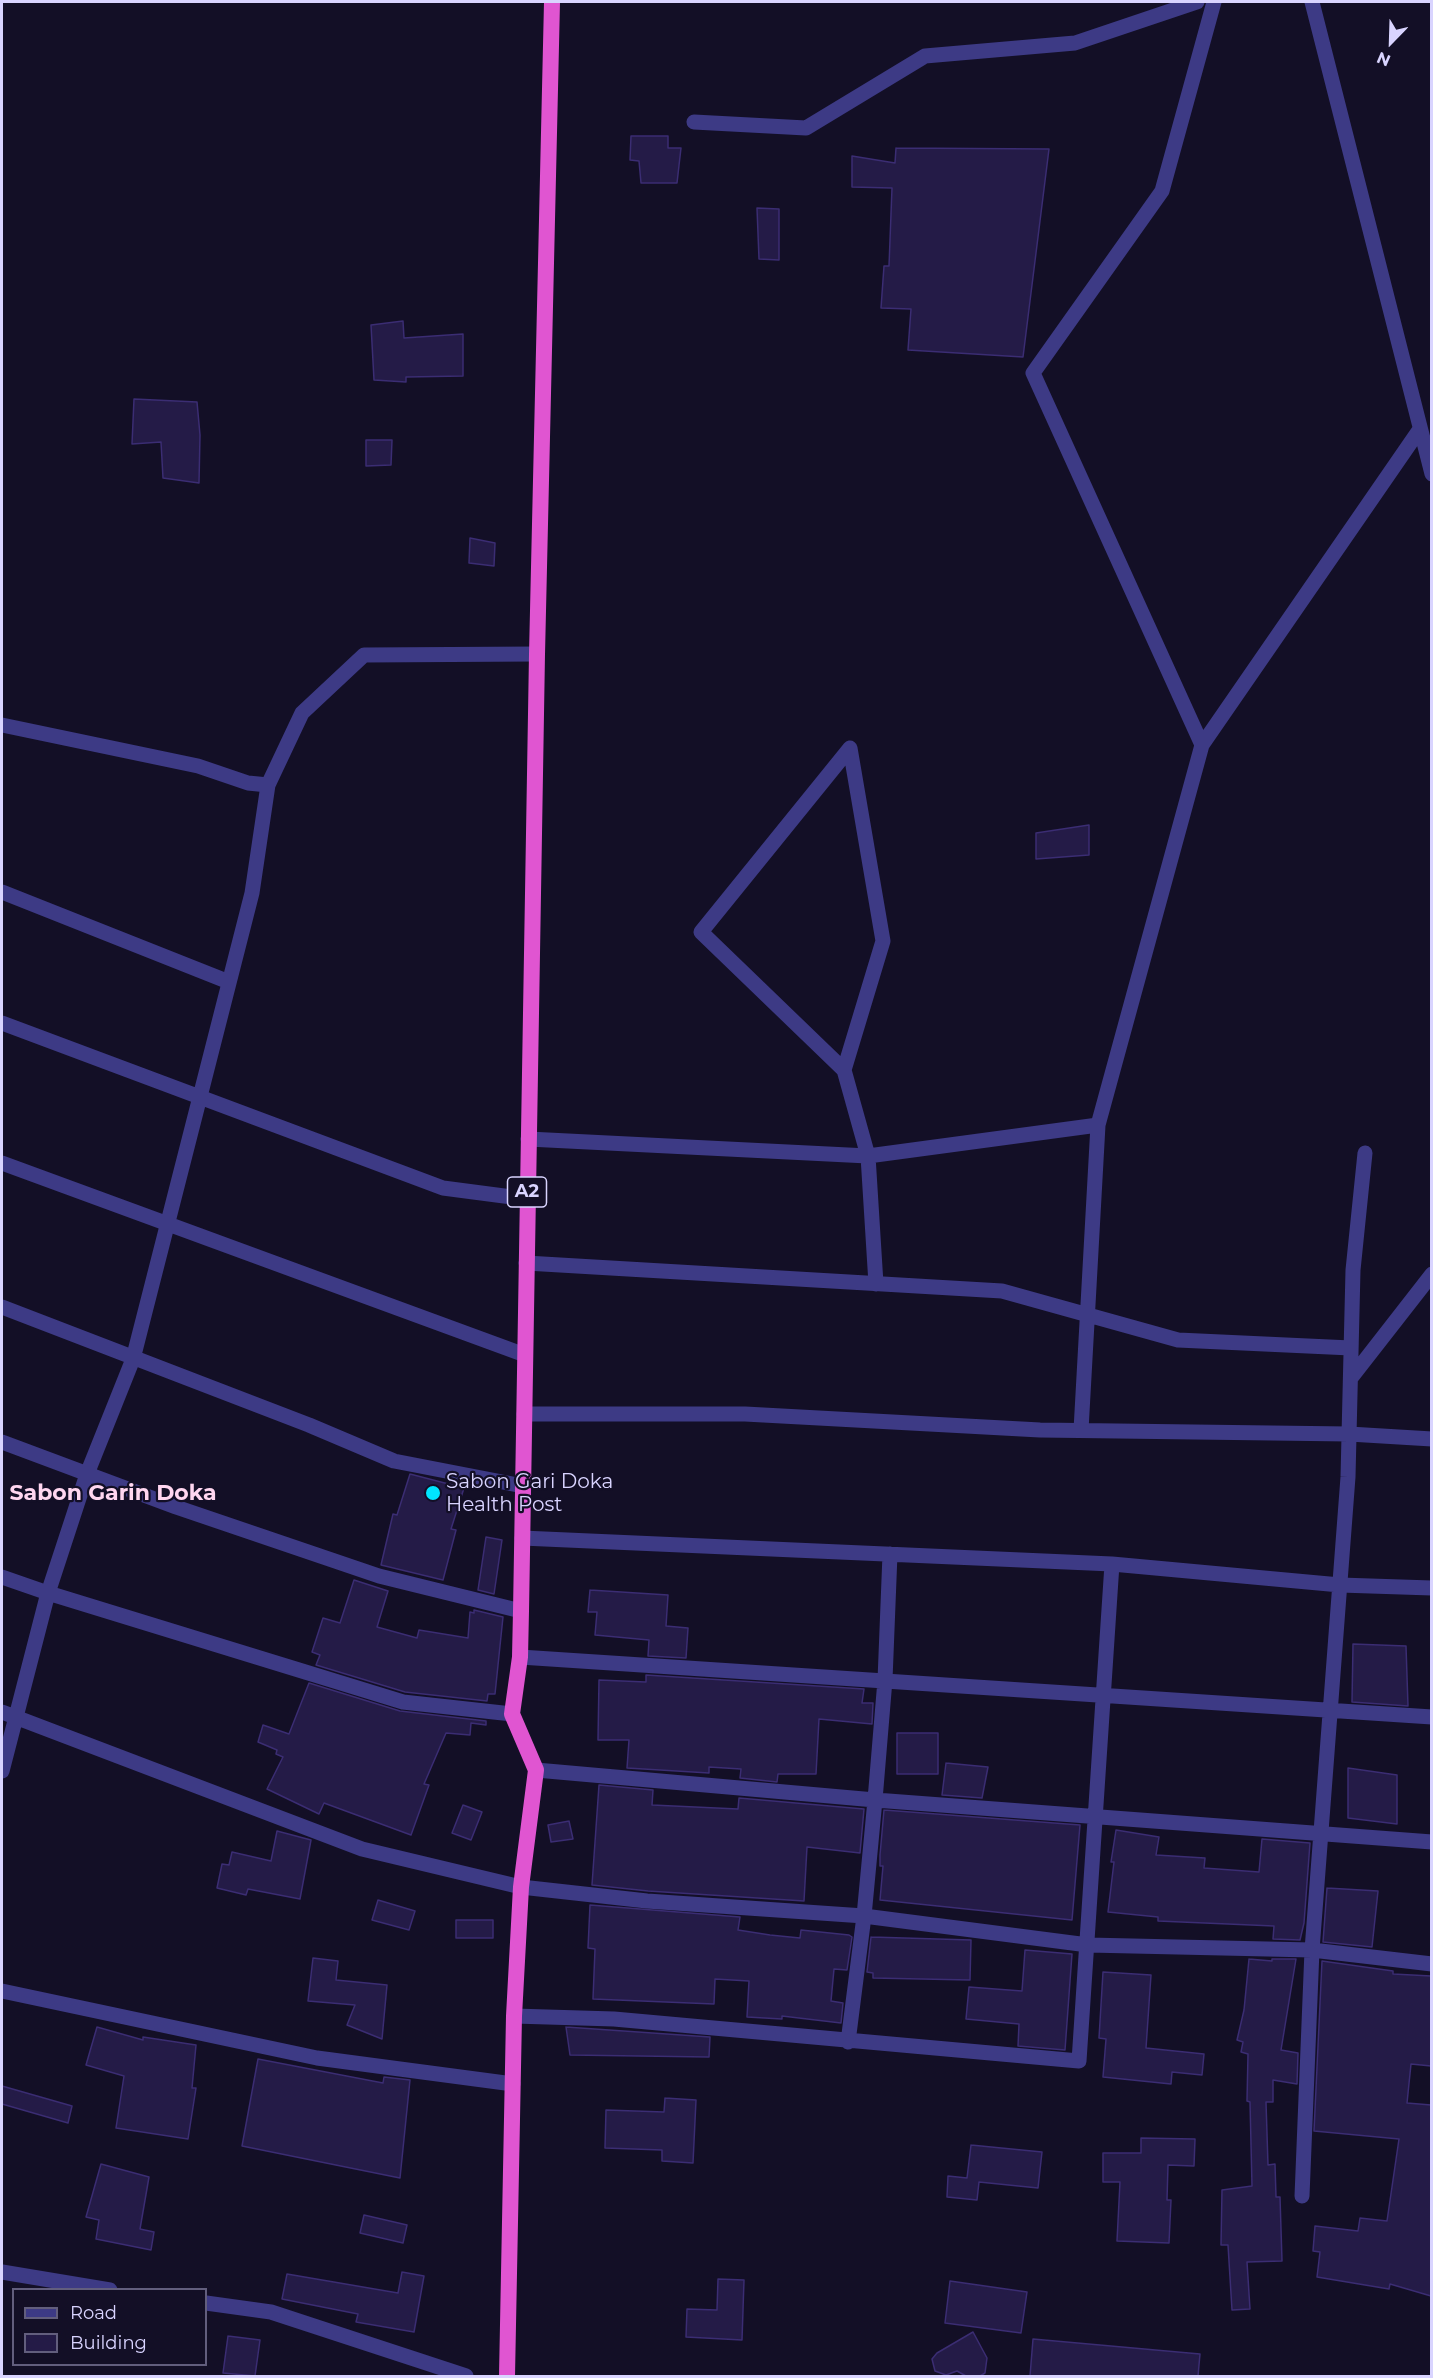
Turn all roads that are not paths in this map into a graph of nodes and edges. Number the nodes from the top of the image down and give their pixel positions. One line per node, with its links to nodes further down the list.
1 (552, 2): 8 (highway, A2)
2 (1197, 2): 5 (street)
3 (1214, 2): 10 (street)
4 (1312, 2): 6 (street)
5 (694, 122)
6 (1420, 429): 7 (street); 10 (street)
7 (1431, 474)
8 (537, 654): 11 (street); 18 (highway, A2)
9 (2, 725): 11 (street)
10 (1202, 745): 17 (street)
11 (268, 785): 13 (street)
12 (2, 892): 13 (street)
13 (229, 982): 16 (street)
14 (2, 1023): 16 (street)
15 (844, 1070): 15 (street); 20 (street)
16 (199, 1099): 22 (street); 23 (street)
17 (1098, 1125): 20 (street); 28 (street)
18 (528, 1139): 20 (street); 22 (highway, A2)
19 (1365, 1153): 29 (street)
20 (868, 1156): 26 (street)
21 (2, 1163): 23 (street)
22 (527, 1199): 24 (highway, A2)
23 (167, 1224): 30 (street); 31 (street)
24 (526, 1263): 26 (street); 30 (highway, A2)
25 (1431, 1274): 32 (street)
26 (876, 1284): 28 (street)
27 (2, 1307): 31 (street)
28 (1086, 1314): 29 (street); 34 (street)
29 (1351, 1348): 32 (street)
30 (525, 1355): 33 (highway, A2)
31 (133, 1359): 38 (street); 39 (street)
32 (1351, 1378): 35 (street)
33 (524, 1414): 34 (street); 39 (highway, A2)
34 (1081, 1430): 35 (street)
35 (1349, 1434): 36 (street); 44 (street)
36 (1431, 1439)
37 (2, 1442): 38 (street)
38 (87, 1474): 46 (street); 47 (street)
39 (523, 1486): 40 (highway, A2)
40 (522, 1538): 41 (street); 47 (highway, A2)
41 (890, 1554): 42 (street); 49 (street)
42 (1112, 1564): 44 (street); 50 (street)
43 (2, 1577): 46 (street)
44 (1340, 1585): 45 (street); 51 (street)
45 (1431, 1588)
46 (48, 1593): 52 (street); 53 (street)
47 (521, 1611): 48 (highway, A2)
48 (520, 1657): 49 (street); 52 (highway, A2)
49 (885, 1680): 50 (street); 57 (street)
50 (1103, 1697): 51 (street); 58 (street)
51 (1331, 1712): 54 (street); 59 (street)
52 (512, 1714): 55 (highway)
53 (9, 1715): 56 (street); 61 (street)
54 (1431, 1717)
55 (536, 1770): 57 (street); 61 (highway)
56 (2, 1771)
57 (875, 1800): 58 (street); 62 (street)
58 (1096, 1817): 59 (street); 63 (street)
59 (1323, 1834): 60 (street); 64 (street)
60 (1431, 1842)
61 (521, 1887): 62 (street); 67 (highway)
62 (864, 1916): 63 (street); 68 (street)
63 (1088, 1945): 64 (street); 68 (street)
64 (1312, 1950): 65 (street); 70 (street)
65 (1431, 1964)
66 (2, 1991): 69 (street)
67 (514, 2016): 68 (street); 69 (highway)
68 (848, 2042)
69 (513, 2084): 75 (highway)
70 (1302, 2196)
71 (2, 2272): 72 (street)
72 (104, 2288)
73 (207, 2303): 74 (street)
74 (466, 2376)
75 (507, 2376)

